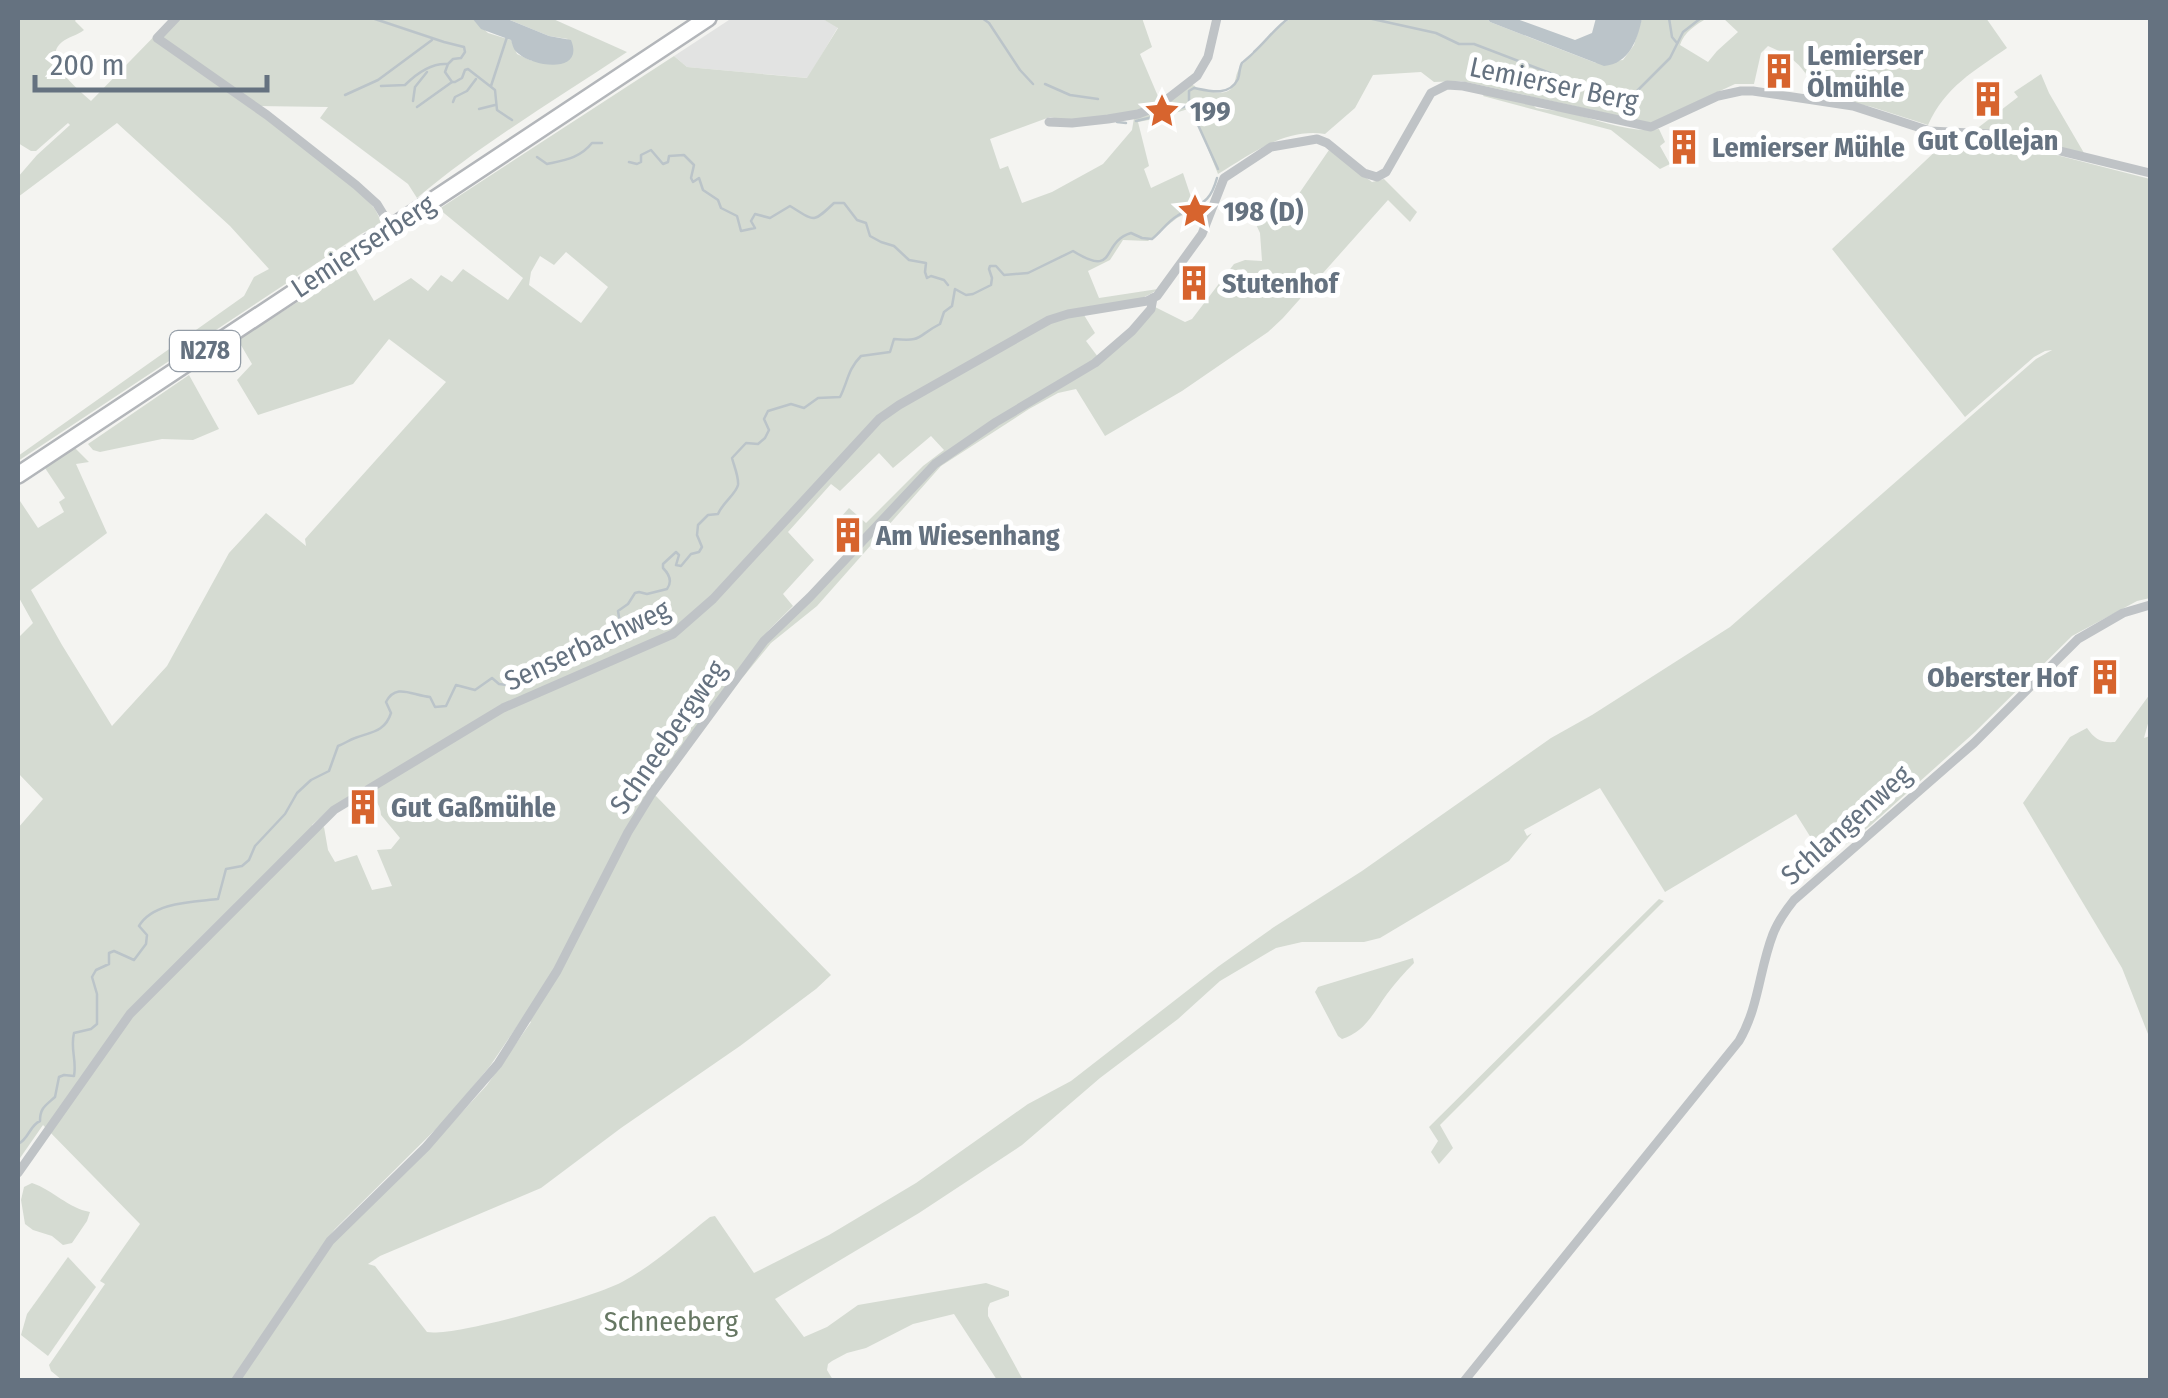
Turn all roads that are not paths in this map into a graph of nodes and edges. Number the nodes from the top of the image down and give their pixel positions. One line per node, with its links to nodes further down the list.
1 (176, 18): 6 (street)
2 (708, 18): 6 (main road, Lemierserberg / N278)
3 (1217, 18): 4 (street)
4 (1049, 122)
5 (2150, 172): 7 (street, Lemierser Berg)
6 (392, 228): 8 (main road, Lemierserberg / N278)
7 (1153, 298): 10 (street, Senserbachweg); 11 (street, Schneebergweg)
8 (18, 475)
9 (2150, 604): 12 (street, Schlangenweg)
10 (18, 1173)
11 (236, 1380)
12 (1465, 1380)

